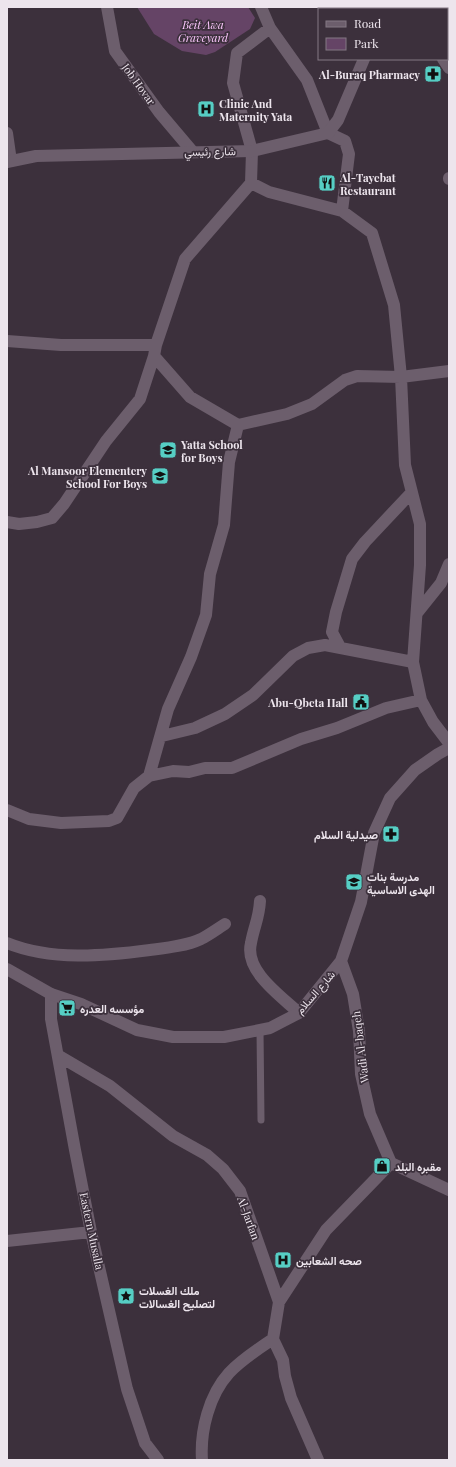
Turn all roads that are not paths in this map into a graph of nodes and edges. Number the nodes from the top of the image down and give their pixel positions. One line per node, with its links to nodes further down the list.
1 (106, 7): 7 (street, Job Hovar)
2 (261, 7): 3 (street)
3 (270, 28): 6 (street); 8 (street)
4 (364, 60): 6 (street)
5 (7, 133): 9 (street)
6 (328, 133): 8 (street, شارع رئيسي); 11 (street)
7 (192, 151): 8 (street, شارع رئيسي); 9 (street, شارع رئيسي)
8 (252, 151): 10 (street)
9 (9, 162)
10 (251, 183): 11 (street); 13 (street)
11 (342, 211): 15 (street)
12 (7, 341): 13 (street)
13 (155, 350): 16 (street); 18 (street)
14 (449, 371): 15 (street)
15 (401, 377): 16 (street); 17 (street)
16 (238, 425): 24 (street)
17 (411, 492): 20 (street); 21 (street)
18 (7, 522)
19 (449, 564): 20 (street)
20 (417, 613): 22 (street)
21 (340, 647): 22 (street); 24 (street)
22 (413, 662): 23 (street)
23 (421, 700): 25 (street); 27 (street)
24 (162, 736): 27 (street)
25 (449, 743)
26 (449, 748): 32 (street, شارع السلام)
27 (149, 776): 28 (street)
28 (7, 810)
29 (260, 901): 35 (street)
30 (225, 924): 31 (street)
31 (7, 943)
32 (341, 960): 35 (street, شارع السلام); 39 (street, Wadi Al-baqeh)
33 (7, 969): 34 (street, شارع السلام)
34 (52, 994): 36 (street, شارع السلام); 37 (street, Eastern Musalla)
35 (299, 1013): 36 (street, شارع السلام)
36 (260, 1030): 38 (lane)
37 (58, 1056): 41 (street, Eastern Musalla); 43 (street, Al-Jarfan)
38 (260, 1120)
39 (391, 1163): 40 (street); 43 (street)
40 (449, 1190)
41 (91, 1232): 42 (street); 45 (street, Eastern Musalla)
42 (7, 1241)
43 (279, 1302): 44 (street, Al-Jarfan)
44 (273, 1339): 46 (street); 47 (street)
45 (158, 1460)
46 (202, 1460)
47 (318, 1460)

